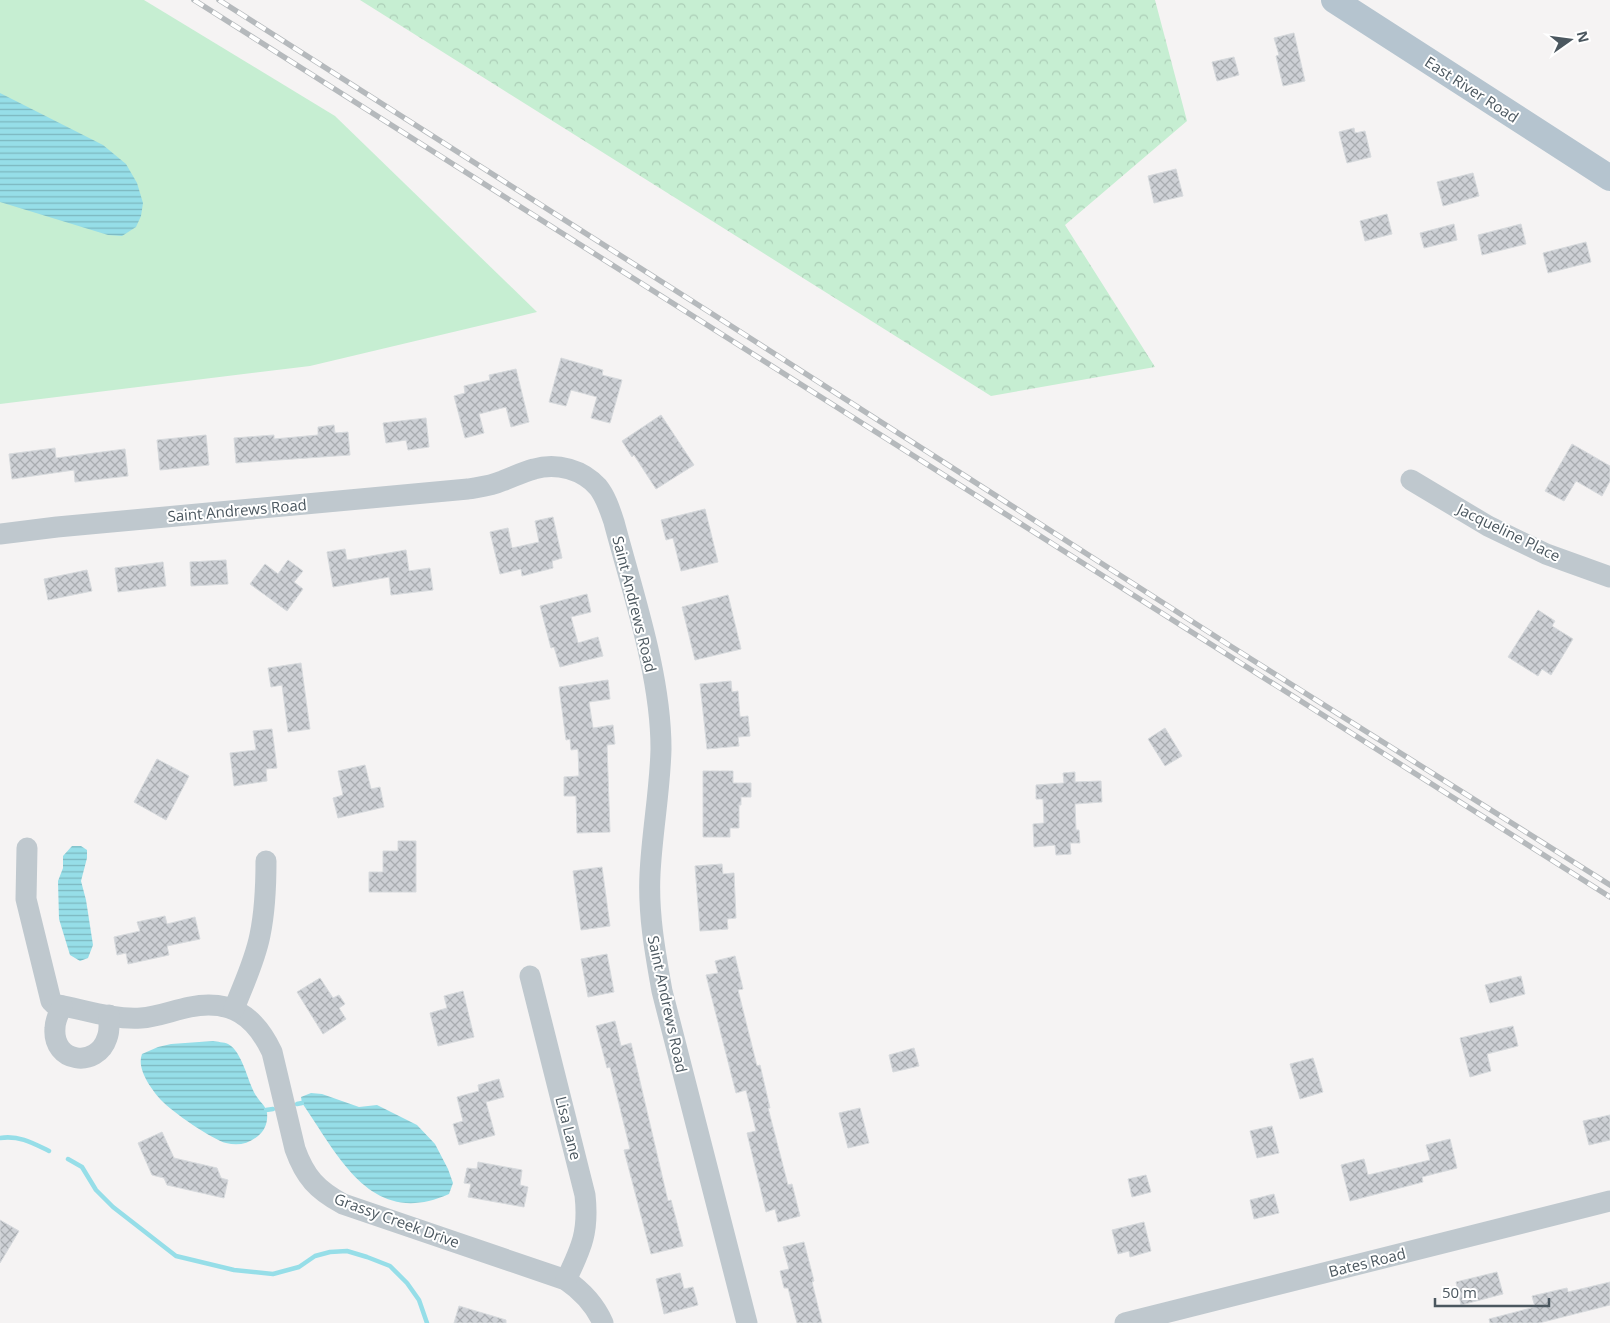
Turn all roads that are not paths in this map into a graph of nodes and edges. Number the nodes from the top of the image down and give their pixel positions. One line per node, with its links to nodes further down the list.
1 (1334, 0): 2 (main road, East River Road)
2 (1610, 178)
3 (1411, 480): 5 (street, Jacqueline Place)
4 (0, 534): 15 (street, Saint Andrews Road)
5 (1610, 577)
6 (27, 848): 9 (street)
7 (266, 861): 10 (street)
8 (530, 976): 13 (street, Lisa Lane)
9 (62, 1006): 11 (street, Grassy Creek Drive); 11 (street)
10 (234, 1009): 11 (street, Grassy Creek Drive); 13 (street, Grassy Creek Drive)
11 (109, 1015)
12 (1610, 1201): 16 (street, Bates Road)
13 (566, 1280): 14 (street, Grassy Creek Drive)
14 (603, 1323)
15 (747, 1323)
16 (1124, 1323)

